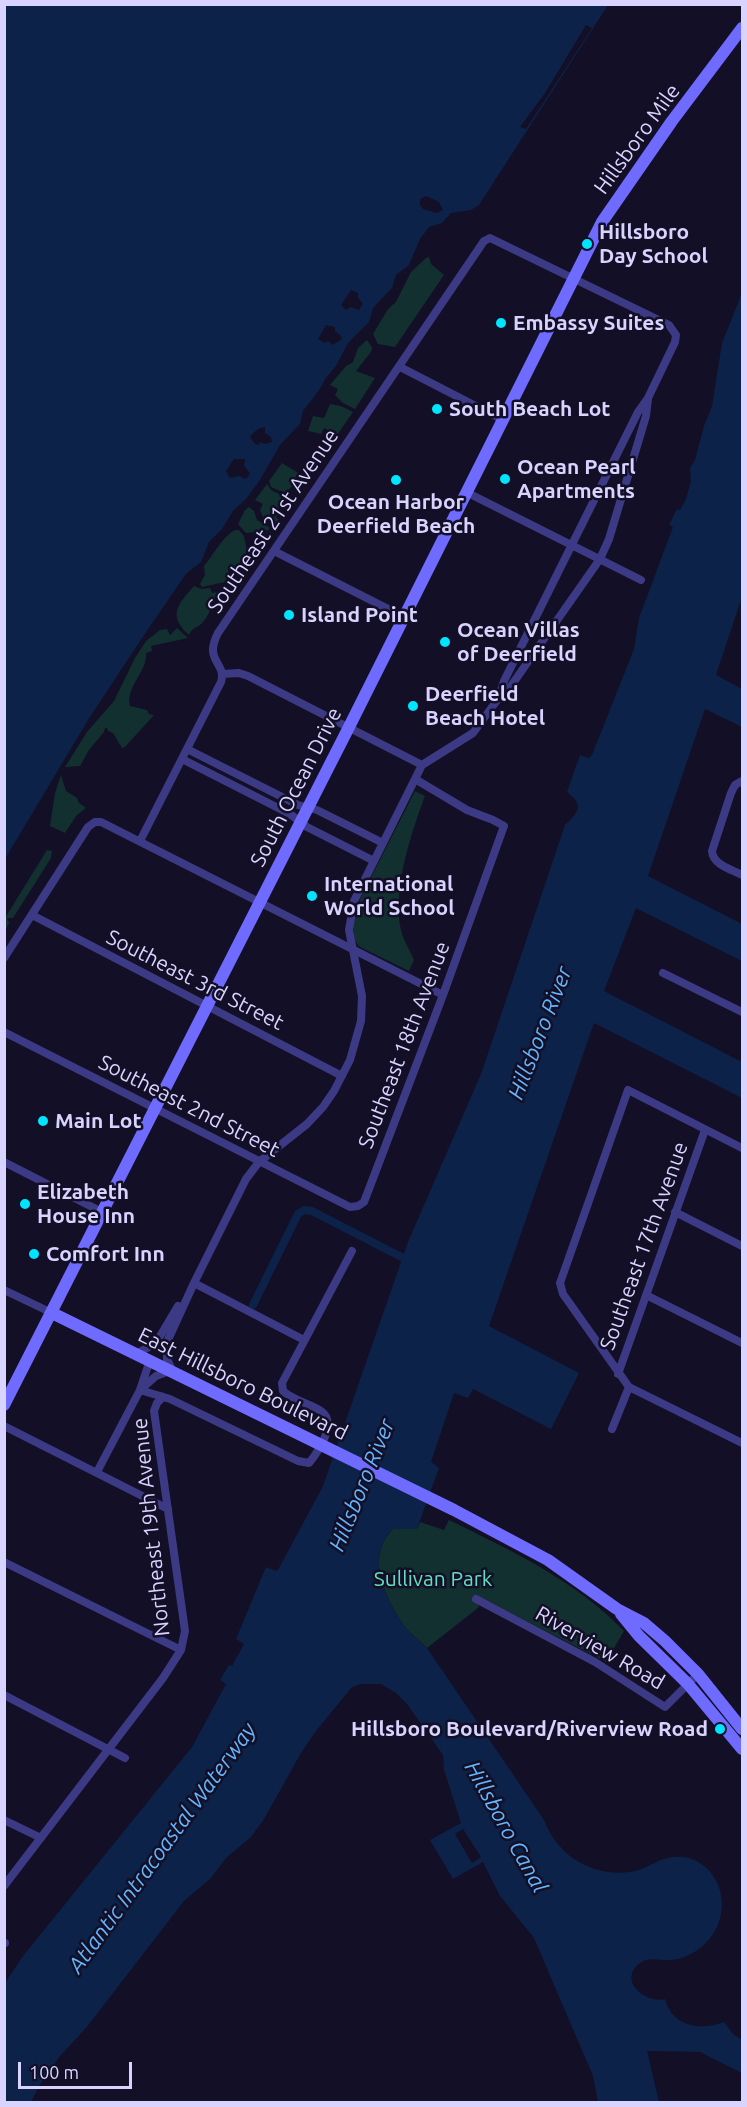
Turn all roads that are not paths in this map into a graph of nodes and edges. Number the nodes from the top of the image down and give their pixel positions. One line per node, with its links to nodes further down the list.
1 (742, 28): 2 (main road, Hillsboro Mile)
2 (574, 279): 3 (street, Southeast 21st Avenue); 4 (street); 5 (main road, South Ocean Drive)
3 (400, 367): 5 (street); 8 (street, Southeast 21st Avenue)
4 (648, 398): 7 (street); 9 (street)
5 (503, 420): 6 (main road, South Ocean Drive)
6 (466, 492): 7 (street); 11 (main road, South Ocean Drive)
7 (571, 545): 9 (street); 13 (street)
8 (274, 551): 11 (street); 12 (street, Southeast 21st Avenue)
9 (600, 559): 10 (street); 13 (street)
10 (641, 580)
11 (404, 617): 14 (main road, South Ocean Drive)
12 (223, 674): 14 (street); 15 (street)
13 (498, 699): 17 (street)
14 (349, 727): 17 (street); 20 (main road, South Ocean Drive)
15 (187, 749): 16 (street); 20 (street)
16 (182, 759): 21 (street); 22 (street)
17 (422, 765): 18 (street)
18 (415, 780): 23 (street); 31 (street, Southeast 18th Avenue)
19 (742, 781): 25 (street)
20 (308, 807): 21 (main road, South Ocean Drive); 23 (street)
21 (300, 822): 24 (street); 26 (main road, South Ocean Drive)
22 (140, 841): 26 (street); 27 (street)
23 (383, 843): 24 (street)
24 (374, 861): 28 (street)
25 (742, 875)
26 (259, 902): 28 (street); 32 (main road, South Ocean Drive)
27 (32, 915): 29 (street); 32 (street, Southeast 3rd Street)
28 (352, 949): 31 (street); 35 (street)
29 (4, 958)
30 (663, 973): 33 (street)
31 (443, 995): 41 (street, Southeast 18th Avenue)
32 (206, 1007): 35 (street, Southeast 3rd Street); 36 (main road, South Ocean Drive)
33 (742, 1012)
34 (4, 1032): 36 (street, Southeast 2nd Street)
35 (342, 1076): 40 (street)
36 (155, 1110): 40 (street, Southeast 2nd Street); 42 (main road, South Ocean Drive)
37 (705, 1130): 38 (street); 43 (street, Southeast 17th Avenue); 55 (street)
38 (742, 1148)
39 (4, 1162): 42 (street)
40 (259, 1162): 41 (street, Southeast 2nd Street); 46 (street)
41 (358, 1206)
42 (102, 1212): 49 (main road, South Ocean Drive)
43 (675, 1212): 44 (street); 48 (street, Southeast 17th Avenue)
44 (742, 1246)
45 (352, 1251): 50 (street)
46 (194, 1283): 50 (street); 52 (street); 54 (street)
47 (4, 1290): 49 (street, East Hillsboro Boulevard)
48 (646, 1295): 51 (street); 55 (street, Southeast 17th Avenue)
49 (52, 1313): 52 (main road, East Hillsboro Boulevard); 59 (main road, South Ocean Drive)
50 (304, 1340): 58 (street)
51 (742, 1343)
52 (136, 1354): 53 (main road, East Hillsboro Boulevard)
53 (150, 1360): 54 (main road, East Hillsboro Boulevard); 57 (street)
54 (172, 1370): 57 (street); 67 (main road, East Hillsboro Boulevard)
55 (618, 1374): 56 (street)
56 (629, 1387): 61 (street); 62 (street)
57 (141, 1390): 58 (street); 63 (street)
58 (163, 1397): 64 (street, Northeast 19th Avenue)
59 (4, 1405)
60 (4, 1426): 63 (street)
61 (612, 1429)
62 (742, 1443)
63 (97, 1472): 64 (street)
64 (168, 1509): 68 (street, Northeast 19th Avenue)
65 (4, 1562): 68 (street)
66 (476, 1599): 70 (street, Riverview Road)
67 (617, 1609): 69 (main road, East Hillsboro Boulevard); 70 (main road, East Hillsboro Boulevard)
68 (181, 1650): 73 (street, Northeast 19th Avenue)
69 (698, 1674): 70 (street, Riverview Road); 72 (main road, East Hillsboro Boulevard)
70 (688, 1684): 74 (main road, East Hillsboro Boulevard)
71 (4, 1695): 73 (street)
72 (742, 1729)
73 (108, 1749): 75 (street); 77 (street, Northeast 19th Avenue)
74 (742, 1749)
75 (125, 1758)
76 (4, 1820): 77 (street)
77 (41, 1838): 78 (street, Northeast 19th Avenue)
78 (4, 1886)

